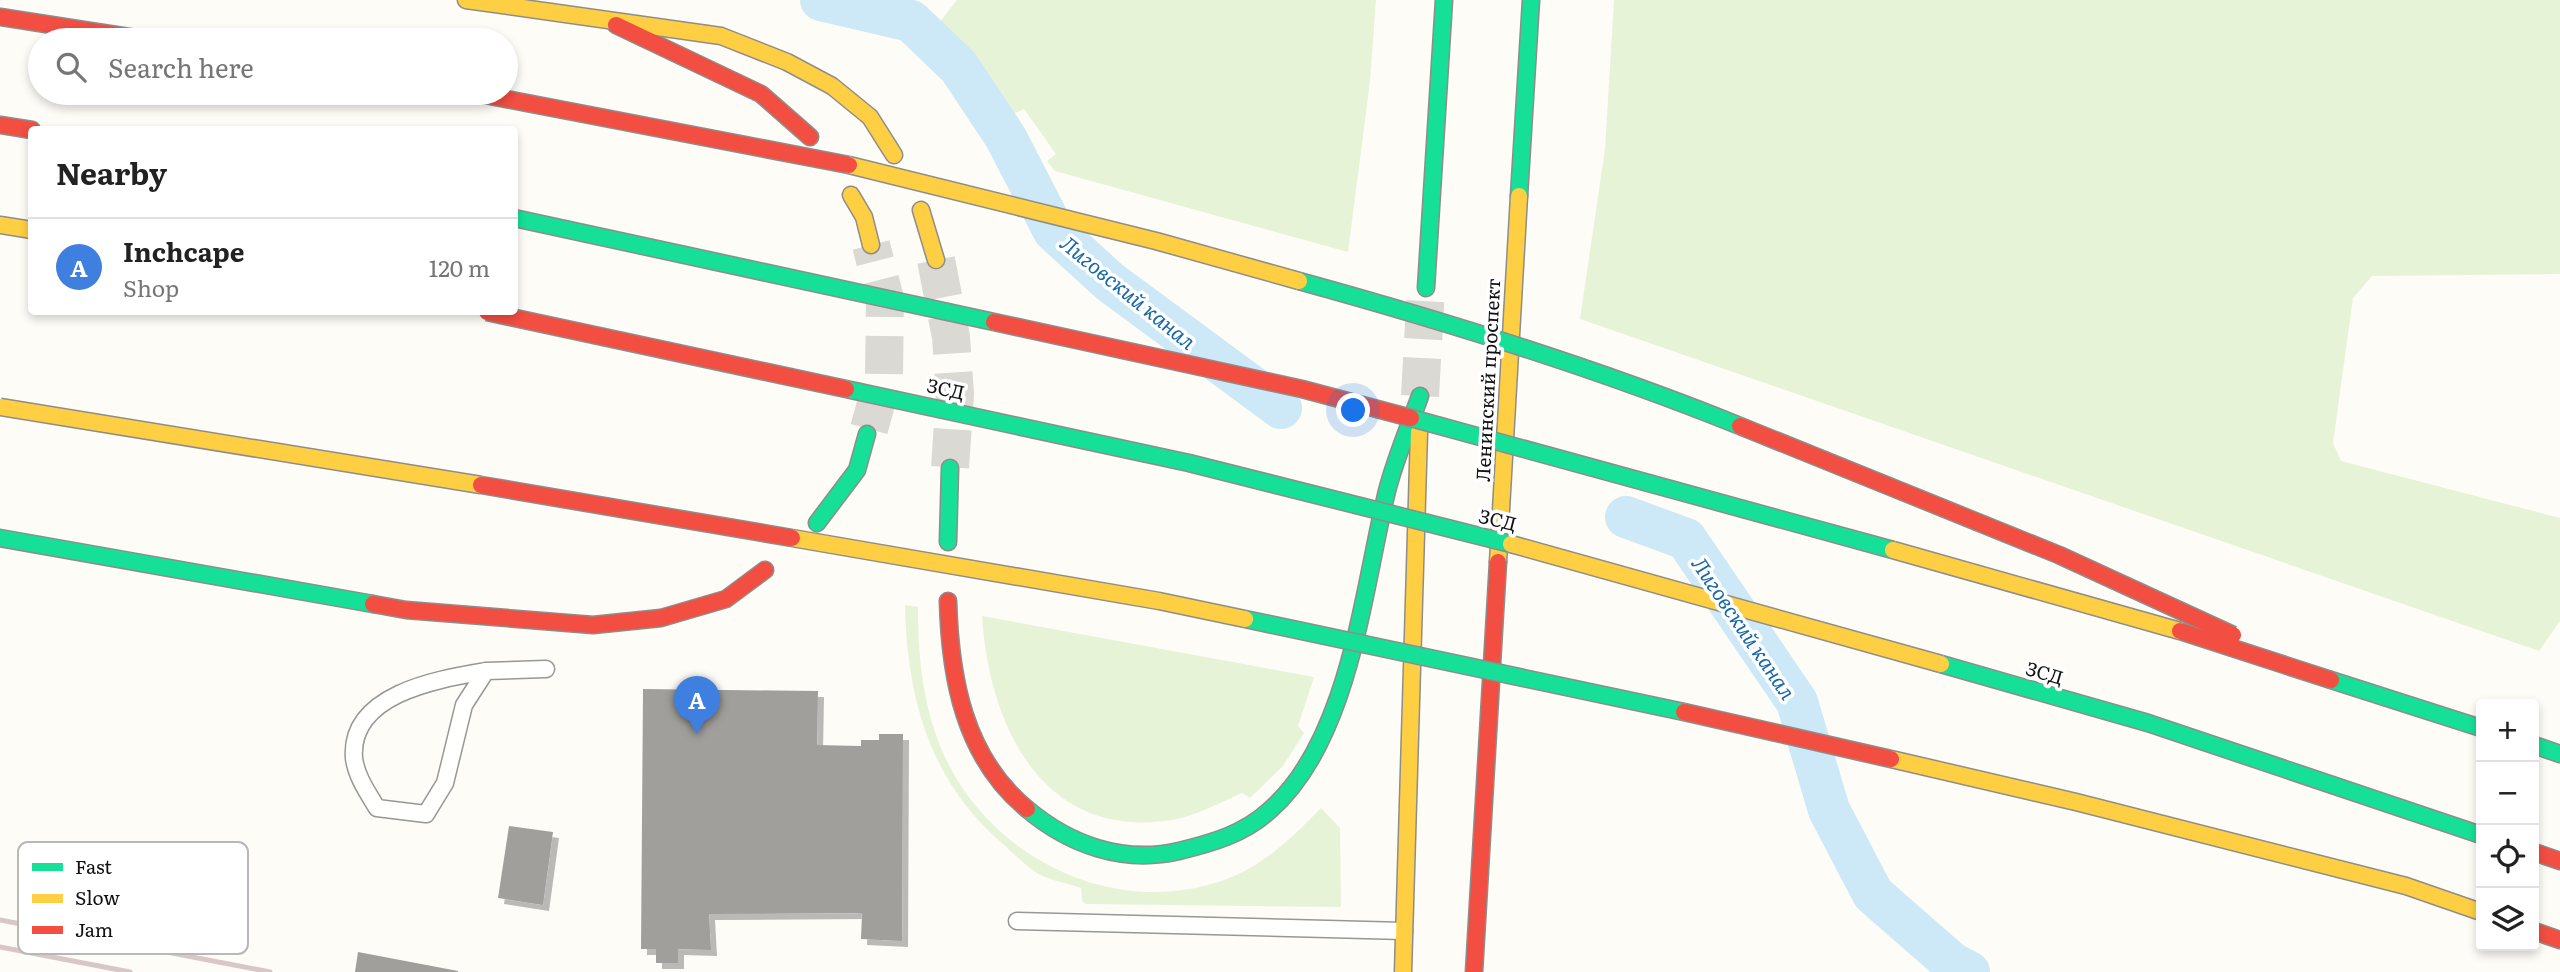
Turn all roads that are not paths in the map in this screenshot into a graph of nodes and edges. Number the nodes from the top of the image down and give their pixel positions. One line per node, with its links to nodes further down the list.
1 (466, 0): 5 (main road)
2 (1444, 0): 19 (main road)
3 (1531, 0): 44 (main road, Ленинский проспект)
4 (0, 17): 6 (main road)
5 (607, 21): 10 (main road); 11 (main road)
6 (71, 28)
7 (518, 101): 31 (main road, bridge)
8 (0, 125): 9 (main road)
9 (28, 129)
10 (810, 137)
11 (894, 155)
12 (851, 195): 17 (main road)
13 (920, 210): 18 (main road)
14 (518, 219): 31 (main road, bridge)
15 (0, 225): 16 (main road)
16 (28, 229)
17 (871, 245)
18 (936, 260)
19 (1426, 288)
20 (501, 315): 35 (main road, ЗСД, bridge)
21 (0, 407): 38 (main road, bridge)
22 (867, 434): 24 (main road)
23 (950, 468): 26 (main road)
24 (817, 523)
25 (0, 538): 27 (main road)
26 (948, 542)
27 (765, 570)
28 (948, 601): 40 (main road)
29 (545, 669): 30 (lane)
30 (486, 671): 30 (lane)
31 (2331, 680): 32 (main road)
32 (2476, 726)
33 (2539, 747): 34 (main road)
34 (2560, 754)
35 (2476, 833)
36 (2539, 854): 37 (main road)
37 (2560, 861)
38 (2476, 910)
39 (1017, 921): 40 (lane)
40 (1404, 931): 43 (main road)
41 (2539, 932): 42 (main road)
42 (2560, 940)
43 (1402, 972)
44 (1474, 972)

